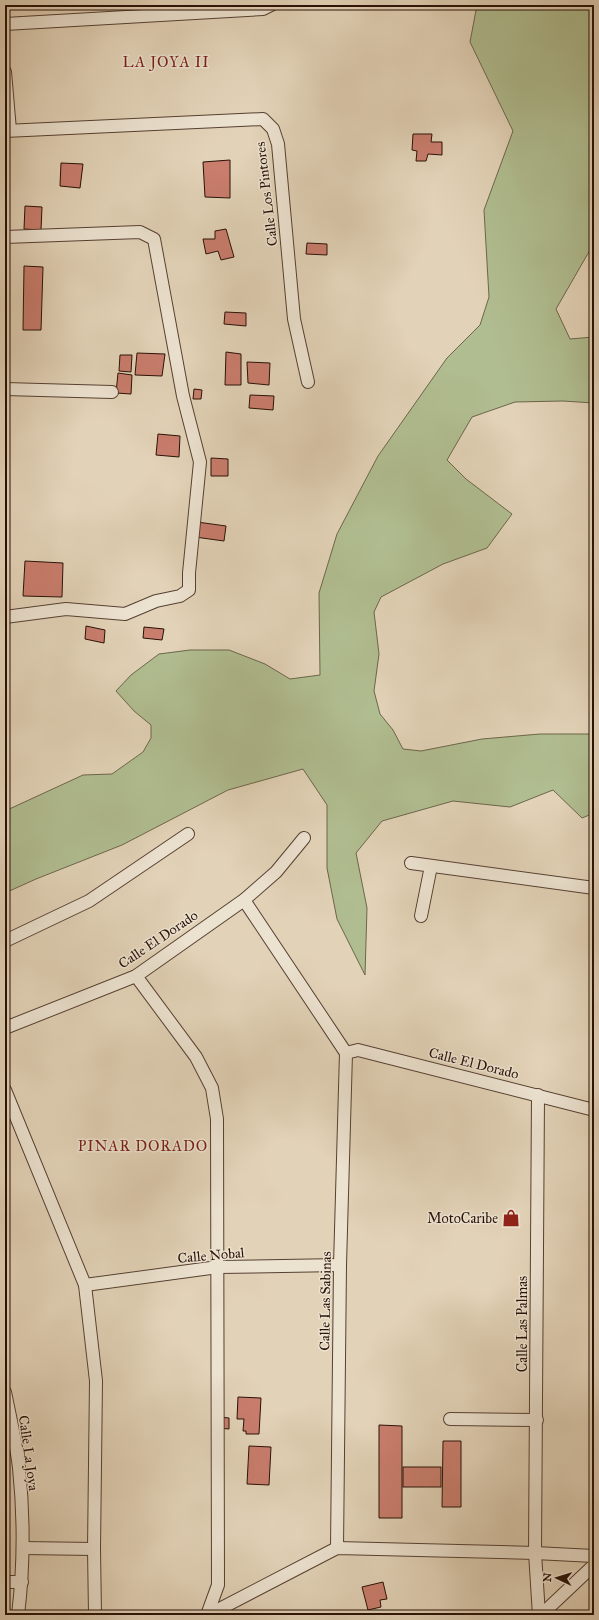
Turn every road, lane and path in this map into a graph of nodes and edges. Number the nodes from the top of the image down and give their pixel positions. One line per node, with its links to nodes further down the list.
1 (271, 5): 2 (street)
2 (5, 24)
3 (5, 72): 4 (street)
4 (7, 130): 6 (street, Calle Los Pintores)
5 (5, 238): 9 (street)
6 (308, 382)
7 (5, 389): 8 (street)
8 (112, 392)
9 (5, 617)
10 (188, 834): 17 (street)
11 (304, 838): 15 (street, Calle El Dorado)
12 (411, 864): 13 (street)
13 (431, 866): 14 (street); 16 (street)
14 (594, 888)
15 (244, 900): 18 (street, Calle El Dorado); 20 (street)
16 (421, 916)
17 (5, 941)
18 (136, 976): 19 (street, Calle El Dorado); 25 (street)
19 (5, 1028)
20 (346, 1053): 22 (street, Calle El Dorado); 24 (street, Calle Las Sabinas)
21 (5, 1090): 26 (street)
22 (538, 1095): 23 (street, Calle El Dorado); 29 (street, Calle Las Palmas)
23 (594, 1110)
24 (340, 1265): 25 (street, Calle Nobal); 31 (street, Calle Las Sabinas)
25 (218, 1267): 26 (street, Calle Nobal); 40 (street)
26 (85, 1285): 32 (street)
27 (5, 1392): 30 (street, Calle La Joya)
28 (450, 1419): 29 (street)
29 (537, 1420): 33 (street, Calle Las Palmas)
30 (23, 1548): 32 (street); 37 (street, Calle La Joya)
31 (337, 1548): 33 (street); 40 (street)
32 (94, 1549): 39 (street)
33 (535, 1552): 34 (street); 41 (street, Calle Las Palmas)
34 (594, 1556)
35 (594, 1565): 41 (street)
36 (5, 1582): 37 (street)
37 (22, 1582): 38 (street, Calle La Joya)
38 (18, 1615)
39 (95, 1615)
40 (208, 1615)
41 (540, 1615)

